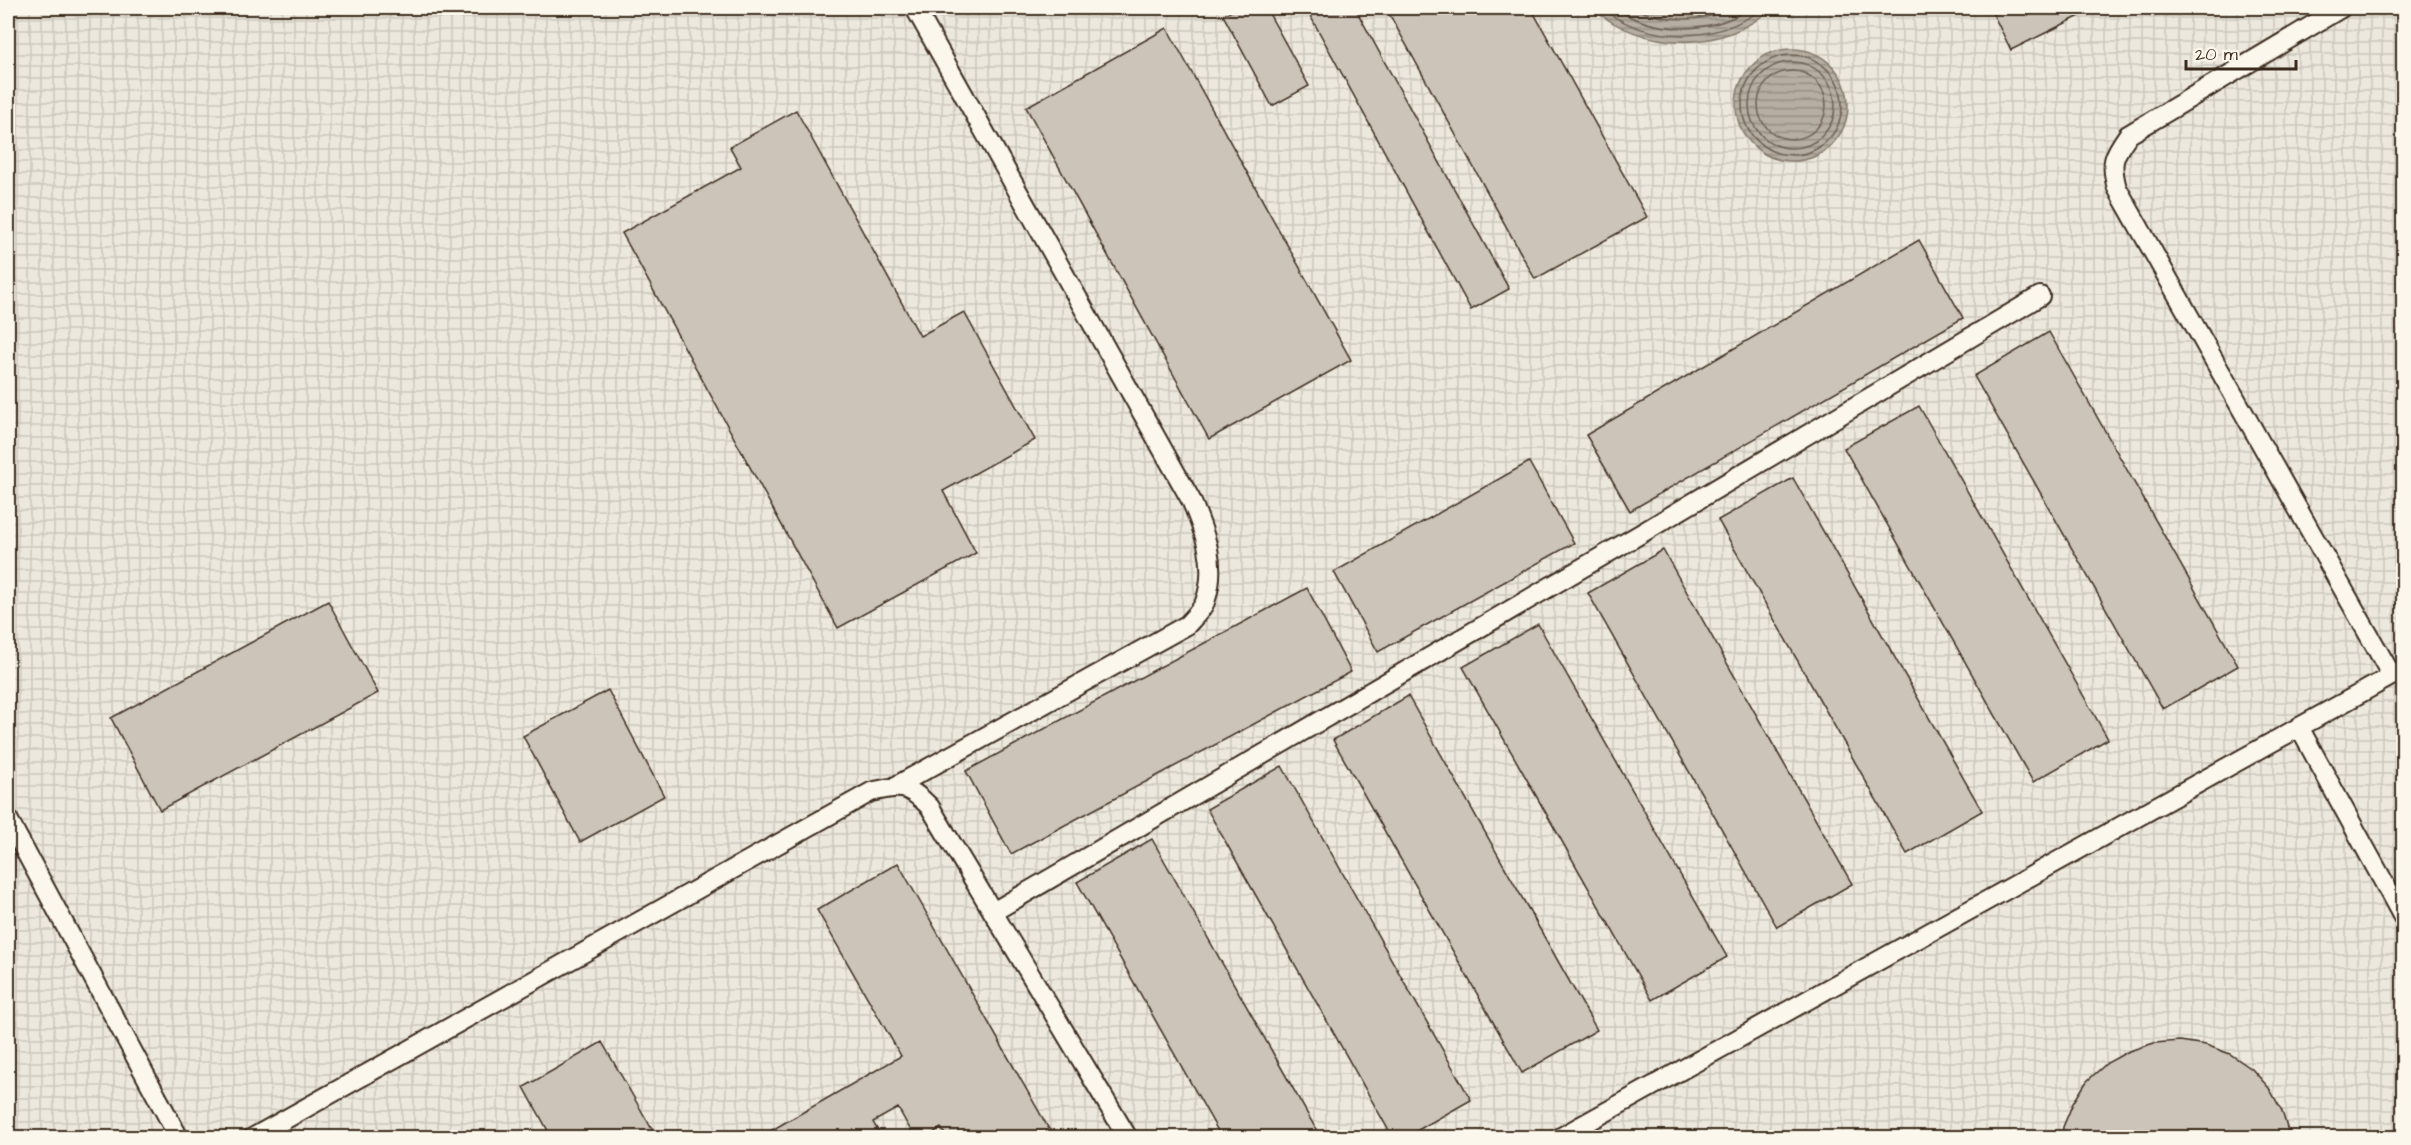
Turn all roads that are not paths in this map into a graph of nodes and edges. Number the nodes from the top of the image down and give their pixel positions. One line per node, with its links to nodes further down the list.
1 (915, 8): 6 (lane)
2 (2341, 8): 4 (lane)
3 (2040, 296): 8 (lane)
4 (2398, 673): 5 (lane)
5 (2299, 727): 9 (lane); 13 (lane)
6 (896, 786): 8 (lane); 11 (lane)
7 (8, 819): 10 (lane)
8 (993, 912): 12 (lane)
9 (2403, 919)
10 (179, 1137)
11 (252, 1137)
12 (1128, 1137)
13 (1559, 1137)

